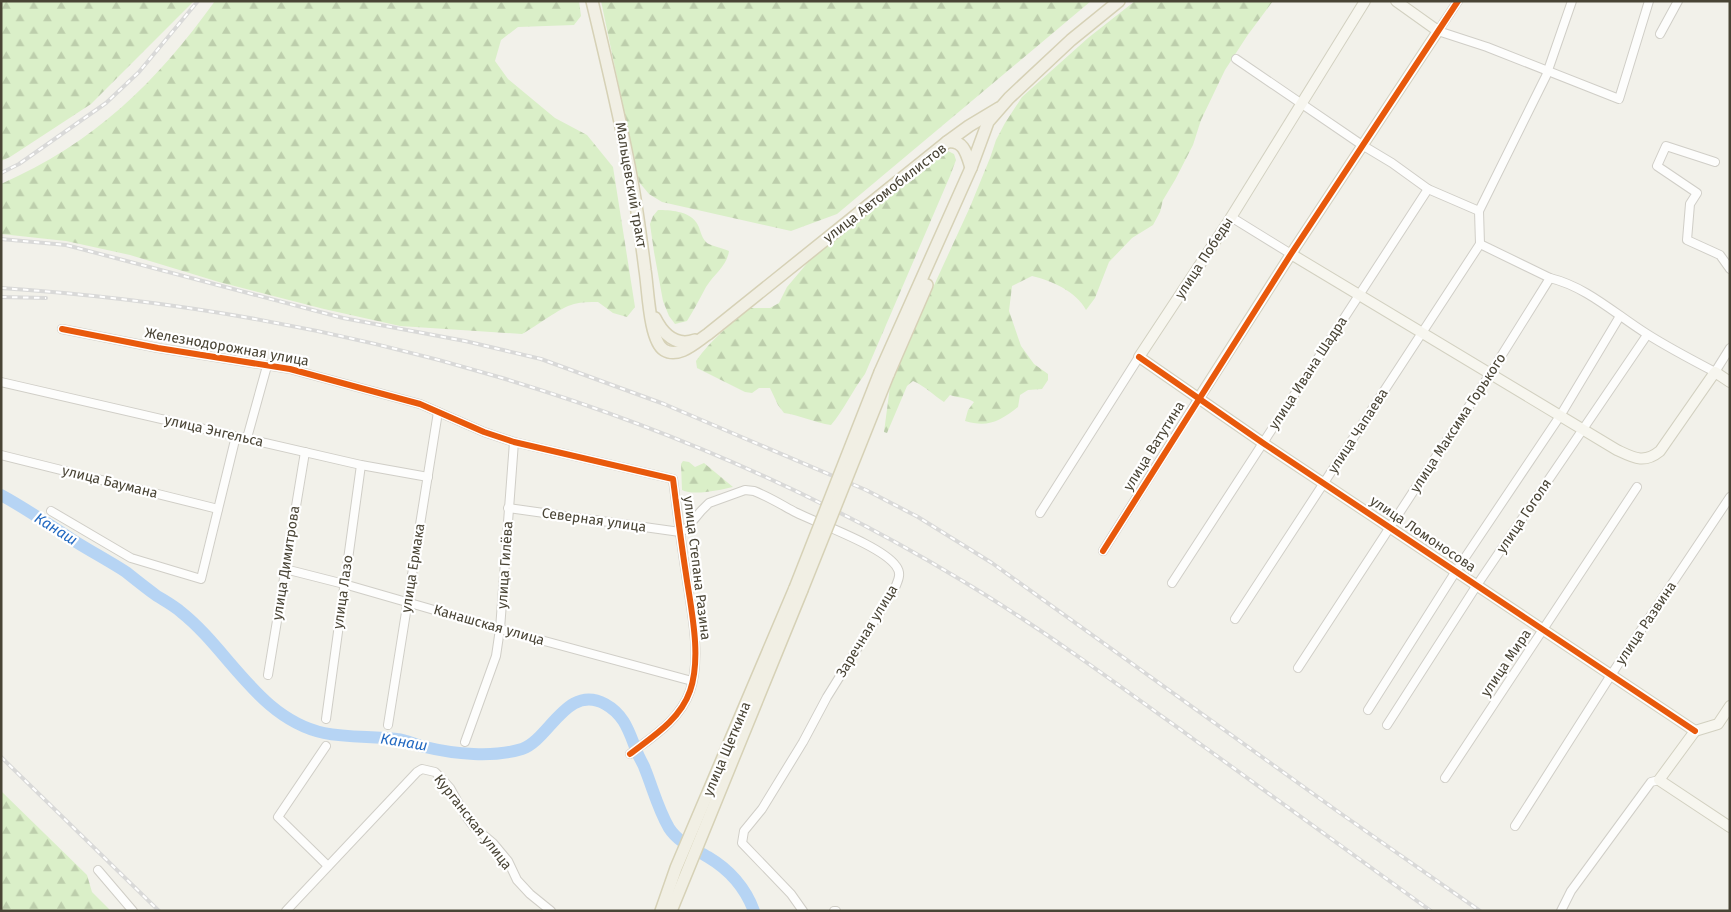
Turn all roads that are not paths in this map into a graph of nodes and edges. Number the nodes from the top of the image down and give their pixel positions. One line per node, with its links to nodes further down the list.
1 (592, 1): 31 (main road, Мальцевский тракт)
2 (1119, 1): 14 (main road)
3 (1366, 1): 13 (street, улица Победы)
4 (1396, 1): 9 (street)
5 (1458, 1): 9 (street)
6 (1572, 1): 12 (street)
7 (1649, 1): 12 (street)
8 (1678, 1): 10 (street)
9 (1438, 31): 12 (street); 16 (street, улица Ватутина)
10 (1660, 34)
11 (1236, 59): 13 (street)
12 (1548, 71): 20 (street)
13 (1301, 103): 16 (street); 21 (street, улица Победы)
14 (999, 108): 15 (main road); 18 (main road); 36 (main road)
15 (947, 142): 18 (main road, улица Автомобилистов); 31 (main road, улица Автомобилистов)
16 (1362, 145): 19 (street); 23 (street, улица Ватутина)
17 (1715, 162): 24 (street)
18 (971, 168): 36 (main road)
19 (1428, 189): 20 (street); 26 (street, улица Ивана Шадра)
20 (1479, 212): 22 (street)
21 (1231, 217): 23 (street); 33 (street, улица Победы)
22 (1480, 244): 25 (street); 29 (street, улица Чапаева)
23 (1291, 254): 26 (street); 40 (street, улица Ватутина)
24 (1730, 269)
25 (1550, 278): 27 (street); 37 (street, улица Максима Горького)
26 (1359, 295): 29 (street); 47 (street, улица Ивана Шадра)
27 (1620, 316): 30 (street); 42 (street, улица Гоголя)
28 (62, 329): 34 (street, Железнодорожная улица)
29 (1422, 333): 37 (street); 53 (street, улица Чапаева)
30 (1647, 335): 35 (street); 43 (street, улица Гоголя)
31 (679, 348)
32 (1730, 348): 35 (street)
33 (1139, 357): 40 (street, улица Ломоносова); 59 (street, улица Победы)
34 (266, 366): 41 (street, Железнодорожная улица); 45 (street)
35 (1715, 372): 39 (street); 43 (street)
36 (884, 374): 68 (main road, bridge)
37 (1490, 374): 42 (street); 60 (street, улица Максима Горького)
38 (1, 382): 44 (street, улица Энгельса)
39 (1730, 382)
40 (1199, 398): 47 (street, улица Ломоносова); 62 (street, улица Ватутина)
41 (438, 412): 46 (street, Железнодорожная улица); 51 (street, улица Ермака)
42 (1560, 416): 43 (street); 64 (street, улица Гоголя)
43 (1582, 429): 67 (street, улица Гоголя)
44 (236, 436): 45 (street, улица Энгельса); 57 (street)
45 (247, 438): 48 (street, улица Энгельса)
46 (514, 442): 52 (street, Железнодорожная улица); 56 (street, улица Гилёва)
47 (1263, 443): 53 (street, улица Ломоносова); 65 (street, улица Ивана Шадра)
48 (305, 452): 50 (street, улица Энгельса); 63 (street, улица Димитрова)
49 (1, 455): 57 (street, улица Баумана)
50 (361, 465): 51 (street, улица Энгельса); 66 (street, улица Лазо)
51 (428, 477): 69 (street, улица Ермака)
52 (673, 479): 61 (street, улица Степана Разина)
53 (1324, 483): 60 (street, улица Ломоносова); 70 (street, улица Чапаева)
54 (1637, 487): 72 (street, улица Мира)
55 (1730, 497): 75 (street, улица Развина)
56 (508, 508): 61 (street, Северная улица); 71 (street, улица Гилёва)
57 (218, 509): 58 (street)
58 (51, 511)
59 (1040, 513)
60 (1390, 527): 64 (street, улица Ломоносова); 73 (street, улица Максима Горького)
61 (680, 532): 76 (street, улица Степана Разина); 98 (street, Заречная улица)
62 (1103, 551)
63 (285, 569): 66 (street, Канашская улица); 74 (street, улица Димитрова)
64 (1456, 571): 67 (street, улица Ломоносова); 78 (street, улица Гоголя)
65 (1172, 583)
66 (344, 584): 69 (street, Канашская улица); 79 (street, улица Лазо)
67 (1477, 585): 72 (street, улица Ломоносова); 81 (street, улица Гоголя)
68 (798, 589): 92 (main road, улица Щеткина); 92 (main road)
69 (408, 602): 71 (street, Канашская улица); 80 (street, улица Ермака)
70 (1235, 619)
71 (500, 629): 76 (street, Канашская улица); 83 (street, улица Гилёва)
72 (1543, 630): 75 (street, улица Ломоносова); 86 (street, улица Мира)
73 (1298, 668)
74 (268, 675)
75 (1612, 675): 82 (street, улица Ломоносова); 88 (street, улица Развина)
76 (692, 682): 85 (street, улица Степана Разина)
77 (1730, 706): 82 (street)
78 (1368, 710)
79 (326, 719)
80 (388, 725)
81 (1387, 725)
82 (1695, 731): 87 (street)
83 (465, 742)
84 (326, 746): 90 (street)
85 (630, 754)
86 (1445, 778)
87 (1659, 780): 89 (street); 99 (street)
88 (1515, 826)
89 (1730, 827)
90 (328, 866): 94 (street); 95 (street, Курганская улица)
91 (98, 870): 93 (street)
92 (681, 872): 96 (main road, улица Щеткина); 97 (main road)
93 (133, 911)
94 (286, 911)
95 (551, 911)
96 (661, 911)
97 (670, 911)
98 (803, 911)
99 (1561, 911)

